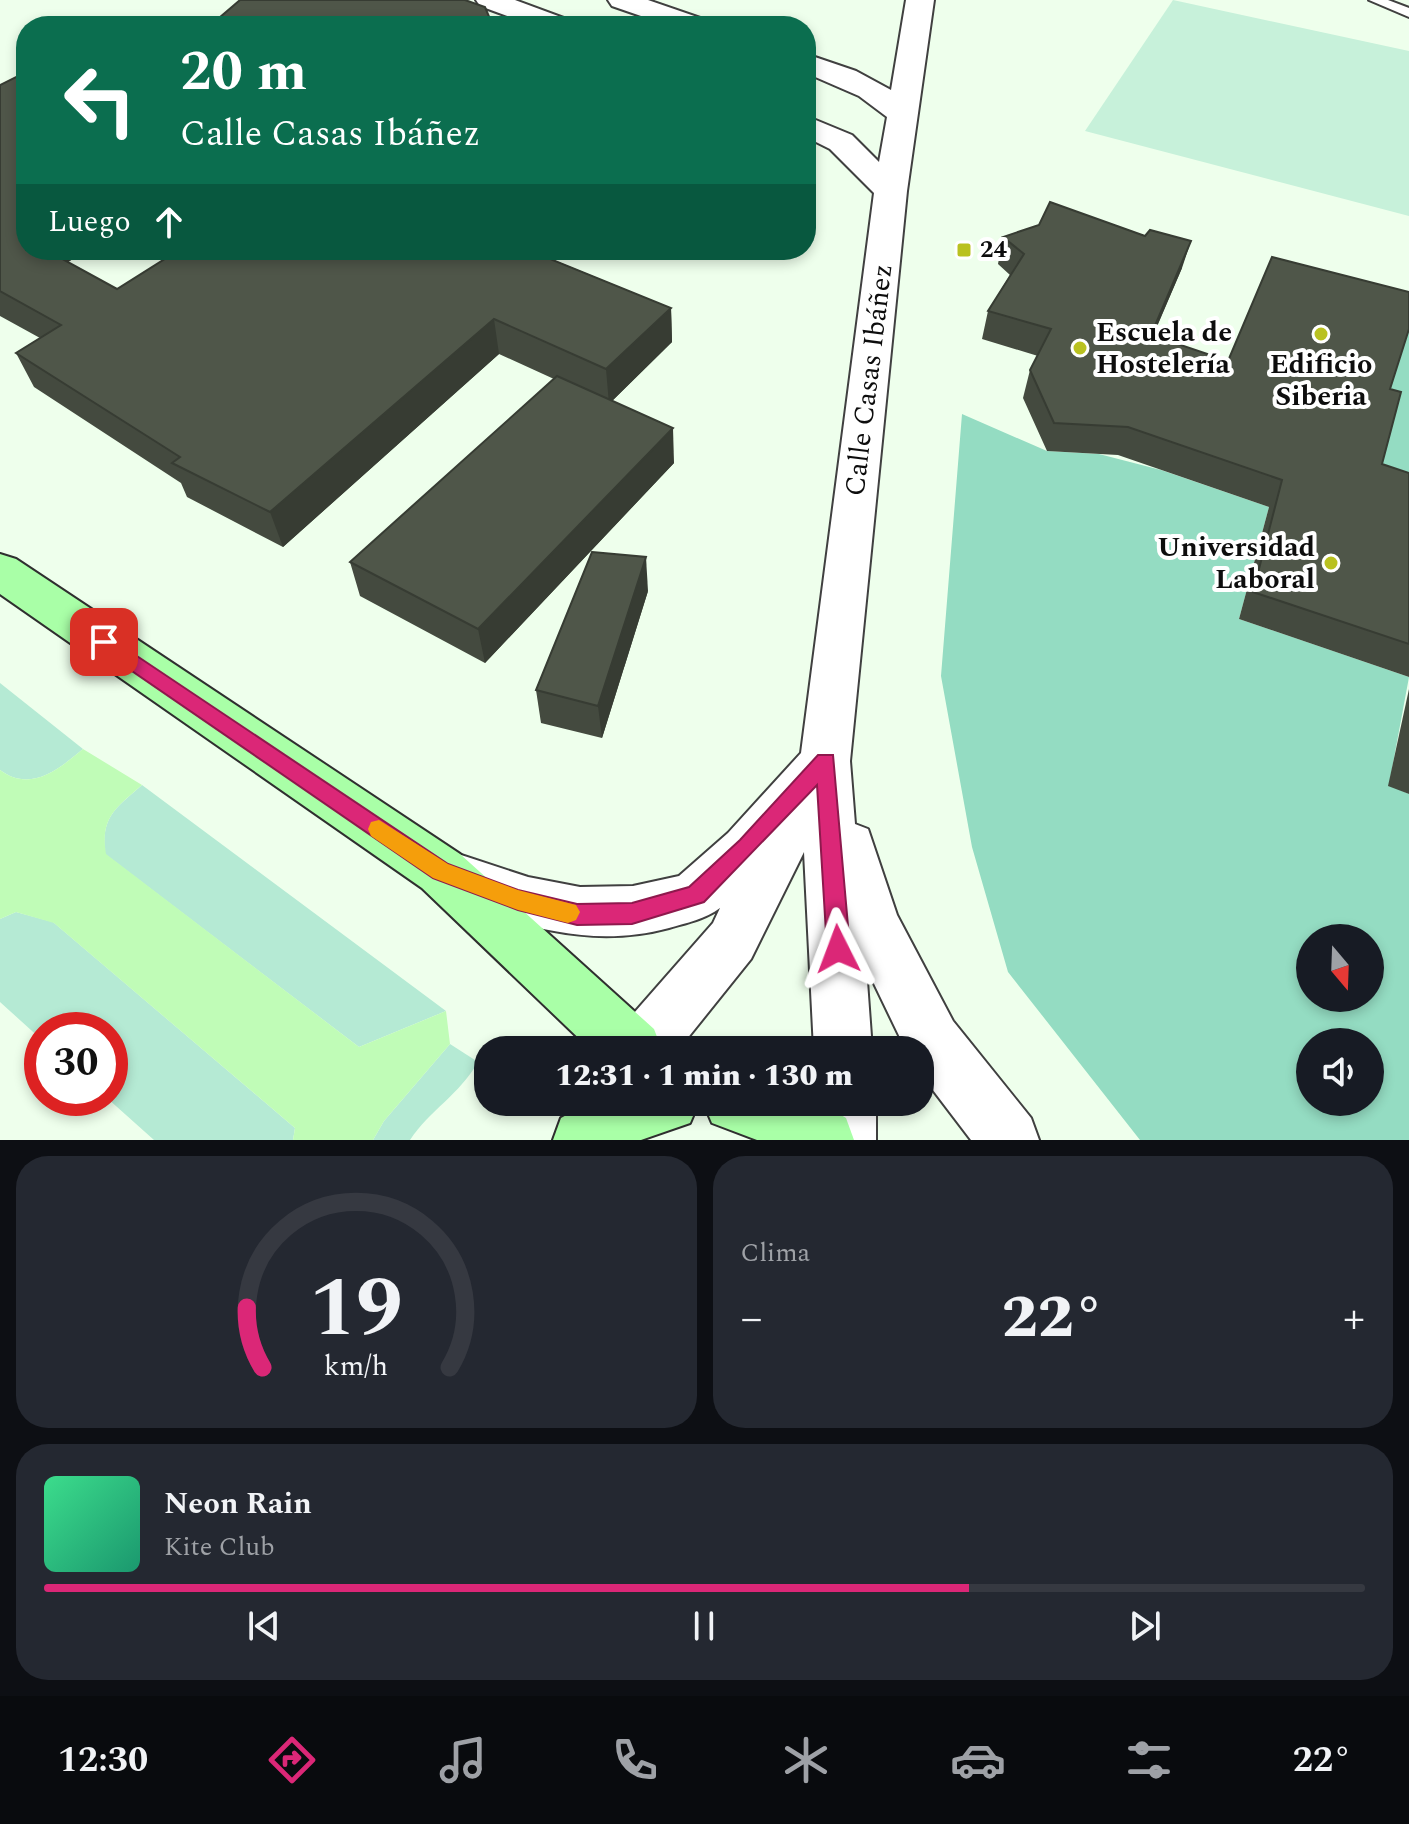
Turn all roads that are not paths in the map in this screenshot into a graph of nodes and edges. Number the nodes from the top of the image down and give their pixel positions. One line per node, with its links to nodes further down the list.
1 (490, 0): 6 (street)
2 (622, 0): 7 (street)
3 (920, 0): 8 (street, Calle Casas Ibáñez)
4 (1376, 0): 5 (lane)
5 (1409, 13)
6 (532, 16)
7 (668, 16)
8 (912, 51): 10 (street); 11 (street, Calle Casas Ibáñez)
9 (816, 66): 10 (street)
10 (849, 78): 11 (street)
11 (900, 105): 12 (street); 14 (street, Calle Casas Ibáñez)
12 (816, 124)
13 (816, 130): 14 (street)
14 (891, 191): 16 (street, Calle Casas Ibáñez)
15 (0, 571): 17 (main road)
16 (825, 761): 17 (street); 19 (street, Calle Casas Ibáñez); 20 (street, Calle Casas Ibáñez); 29 (street)
17 (441, 871): 18 (main road)
18 (618, 1036)
19 (653, 1036)
20 (842, 1036)
21 (591, 1116): 25 (street)
22 (624, 1116): 26 (main road)
23 (788, 1116): 27 (main road)
24 (846, 1116): 28 (street)
25 (573, 1140)
26 (583, 1140)
27 (824, 1140)
28 (846, 1140)
29 (1009, 1140)

